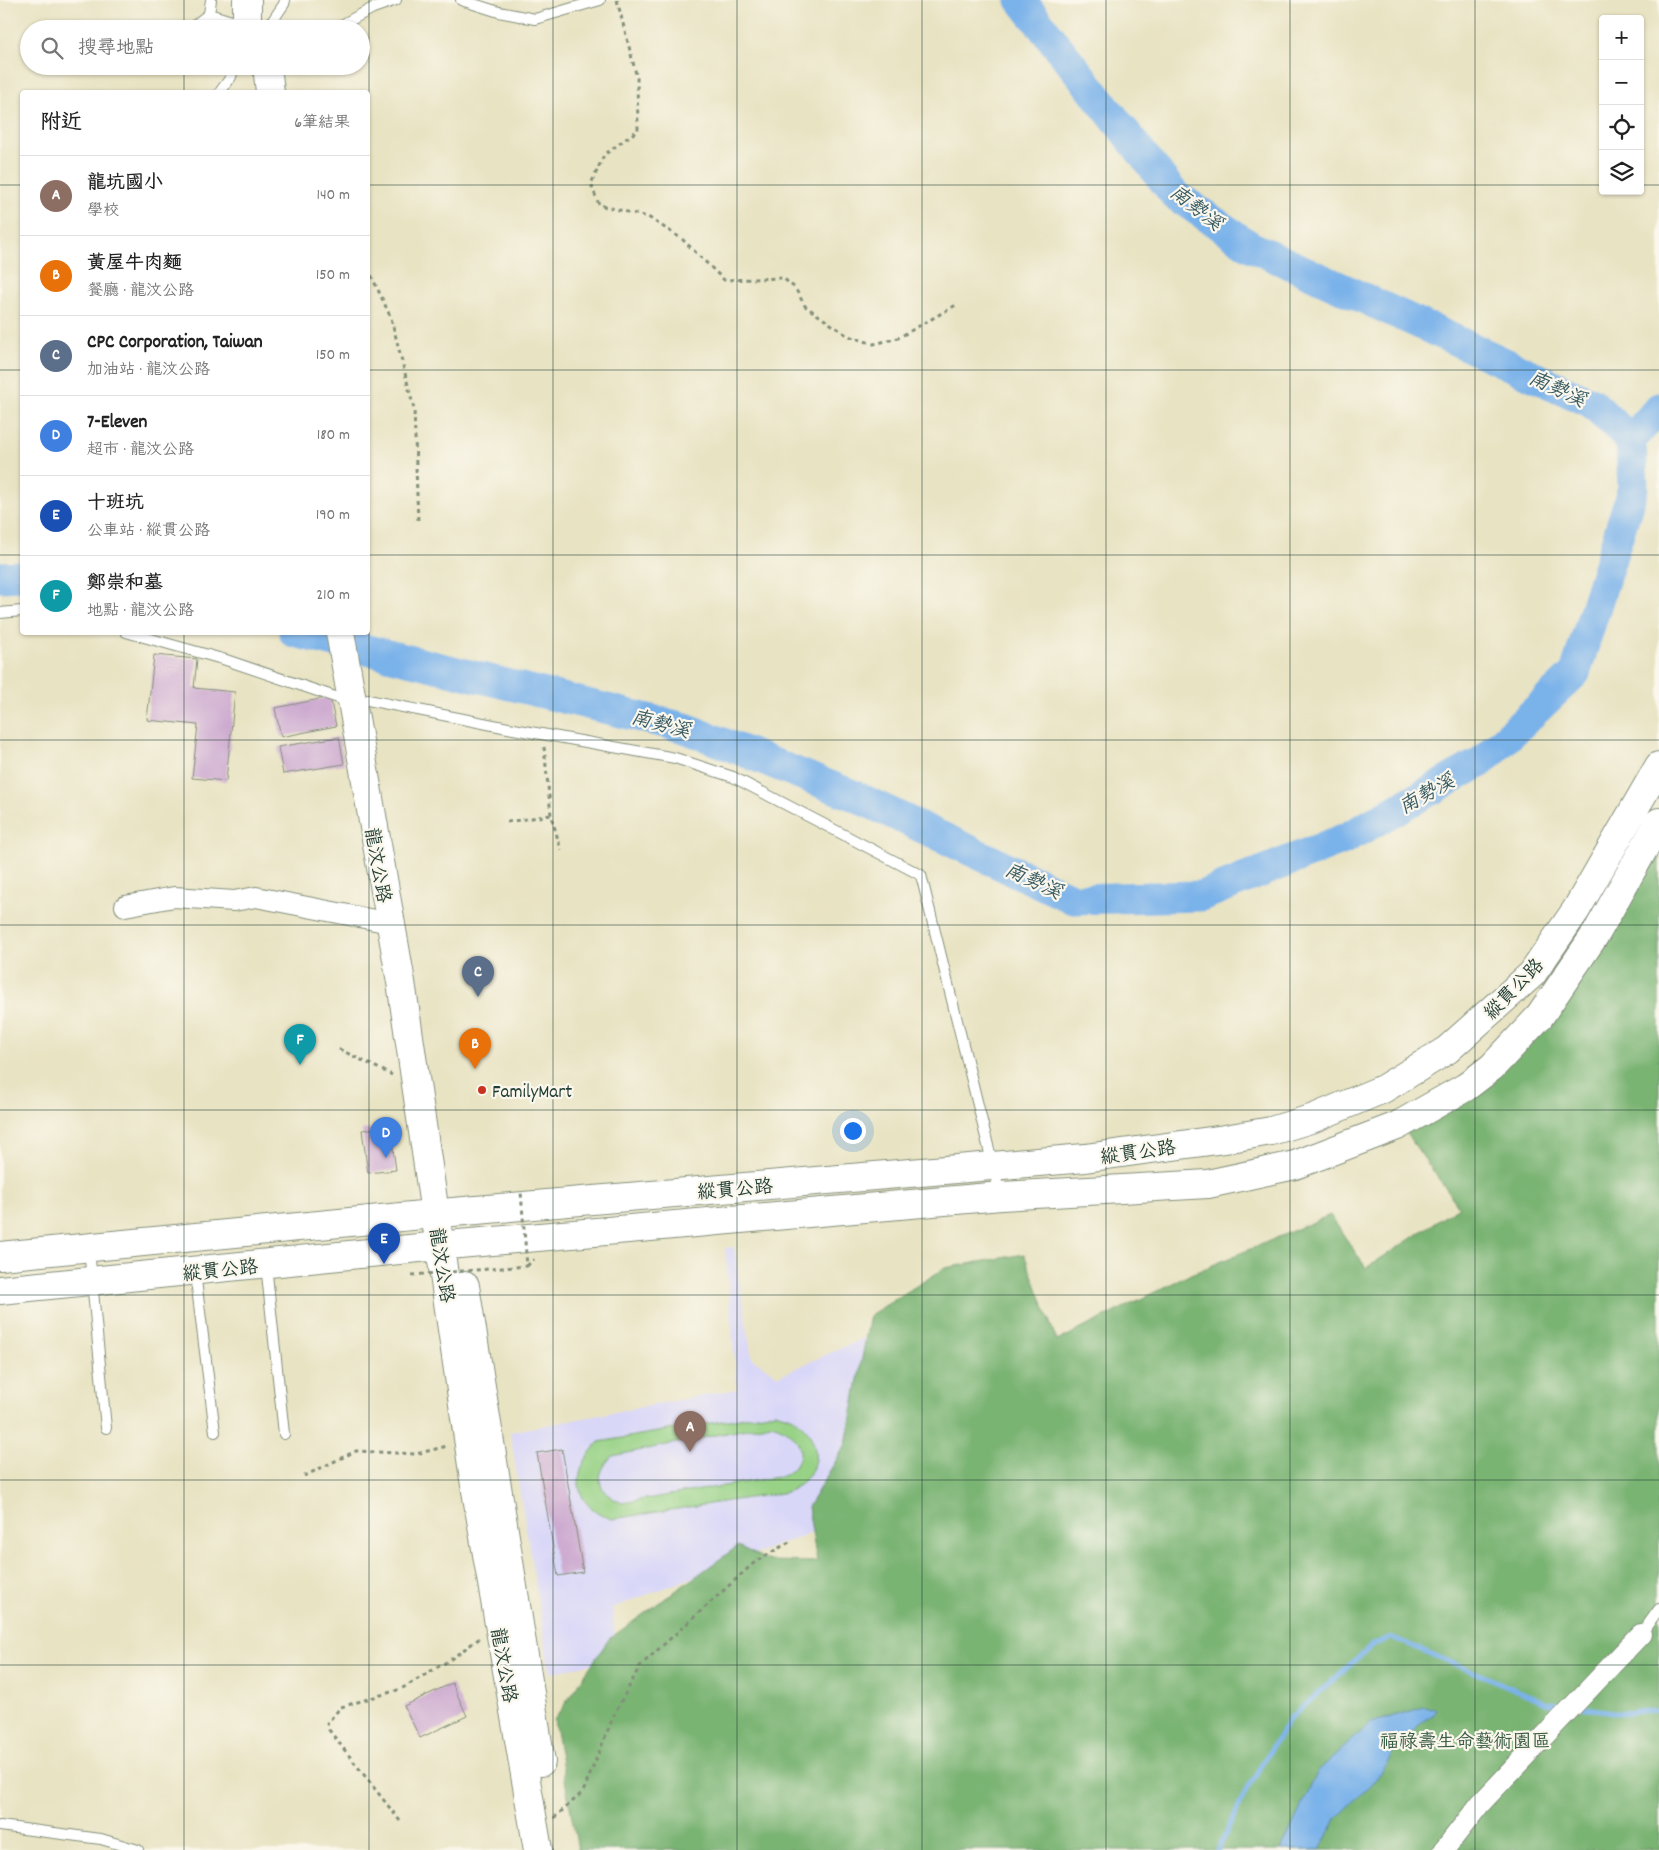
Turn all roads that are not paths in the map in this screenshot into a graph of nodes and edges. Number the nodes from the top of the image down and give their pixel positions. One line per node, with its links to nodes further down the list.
1 (211, 0): 7 (lane)
2 (265, 0): 10 (main road)
3 (285, 0): 11 (lane)
4 (396, 0): 12 (lane)
5 (461, 0): 6 (lane)
6 (600, 0)
7 (209, 14): 8 (lane); 9 (lane)
8 (201, 20)
9 (235, 20)
10 (255, 20)
11 (259, 20)
12 (351, 20)
13 (232, 75): 16 (lane)
14 (251, 75): 17 (main road)
15 (269, 75): 18 (main road)
16 (221, 90)
17 (252, 90)
18 (270, 90)
19 (20, 611): 20 (lane)
20 (0, 613)
21 (137, 635): 24 (lane)
22 (341, 635): 24 (main road)
23 (359, 635): 24 (main road)
24 (358, 691): 28 (main road, 龍汶公路); 29 (main road, 龍汶公路); 31 (lane)
25 (1659, 766): 31 (main road, 縱貫公路)
26 (1659, 822): 32 (main road, 縱貫公路)
27 (125, 906): 28 (street)
28 (390, 923): 29 (main road, 龍汶公路)
29 (409, 981): 30 (main road, 龍汶公路)
30 (419, 1050): 33 (main road, 龍汶公路); 33 (main road, 龍汶公路)
31 (992, 1166): 32 (lane); 33 (main road, 縱貫公路)
32 (1001, 1196): 34 (main road, 縱貫公路)
33 (444, 1213): 34 (main road, 龍汶公路); 35 (main road, 縱貫公路)
34 (449, 1245): 37 (main road, 縱貫公路); 48 (main road, 龍汶公路); 49 (main road, 龍汶公路)
35 (89, 1246): 36 (main road, 縱貫公路); 39 (lane)
36 (0, 1256)
37 (266, 1264): 38 (main road, 縱貫公路); 43 (lane)
38 (195, 1271): 39 (main road, 縱貫公路); 42 (lane)
39 (93, 1281): 40 (main road, 縱貫公路); 41 (lane)
40 (0, 1290)
41 (106, 1428)
42 (215, 1432)
43 (284, 1434)
44 (1659, 1609): 45 (lane)
45 (1642, 1634): 50 (street)
46 (0, 1826): 47 (lane)
47 (138, 1850)
48 (538, 1850)
49 (556, 1850)
50 (1444, 1850)

